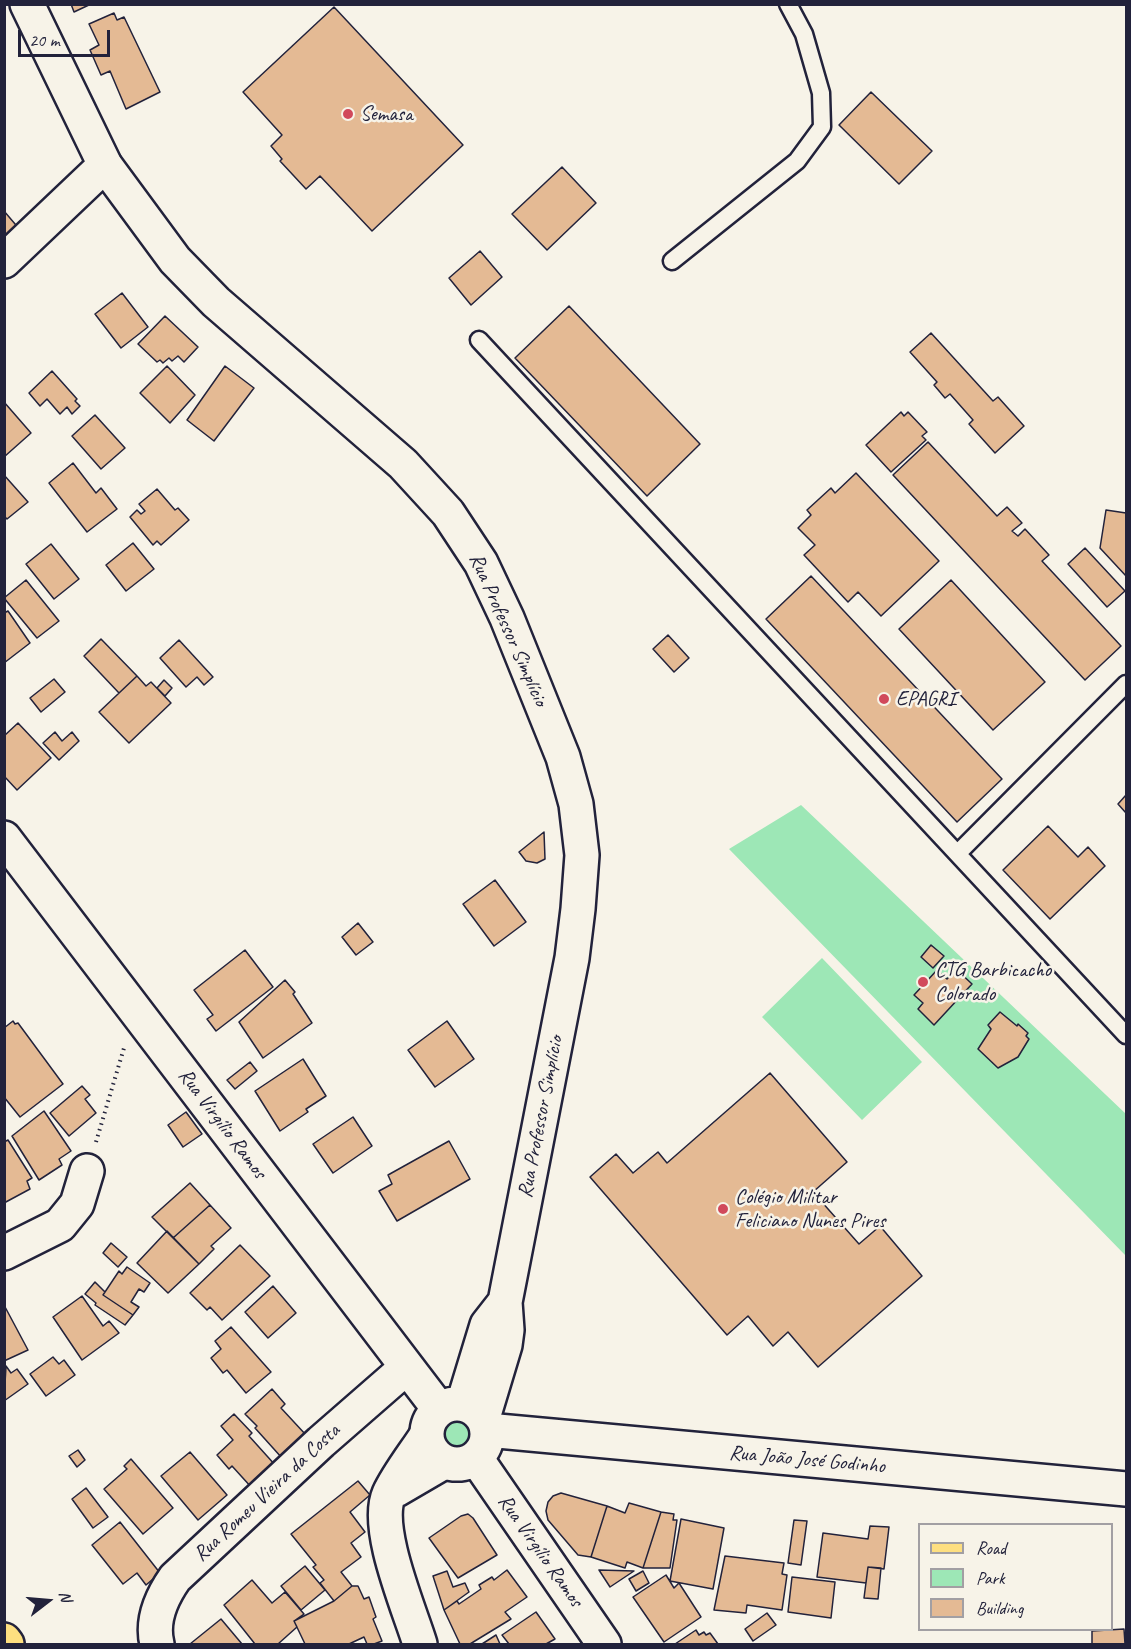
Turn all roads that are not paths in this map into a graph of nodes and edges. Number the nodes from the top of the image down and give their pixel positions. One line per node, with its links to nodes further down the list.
1 (27, 4): 3 (street, Rua Professor Simplício)
2 (788, 4): 5 (lane)
3 (105, 165): 4 (street); 14 (street, Rua Professor Simplício)
4 (4, 261)
5 (672, 261)
6 (479, 340): 9 (lane)
7 (1126, 684): 9 (lane)
8 (4, 838): 13 (street, Rua Virgílio Ramos)
9 (958, 854): 10 (lane)
10 (1126, 1035)
11 (87, 1171): 12 (street)
12 (4, 1253)
13 (407, 1367): 14 (street, Rua Virgílio Ramos); 17 (street, Rua Romeu Vieira da Costa)
14 (460, 1431): 15 (street, Rua João José Godinho); 19 (street, Rua Professor Simplício); 20 (street, Rua Virgílio Ramos)
15 (1126, 1489)
16 (4, 1640): 18 (main road)
17 (156, 1640)
18 (7, 1644)
19 (420, 1644)
20 (604, 1644)

